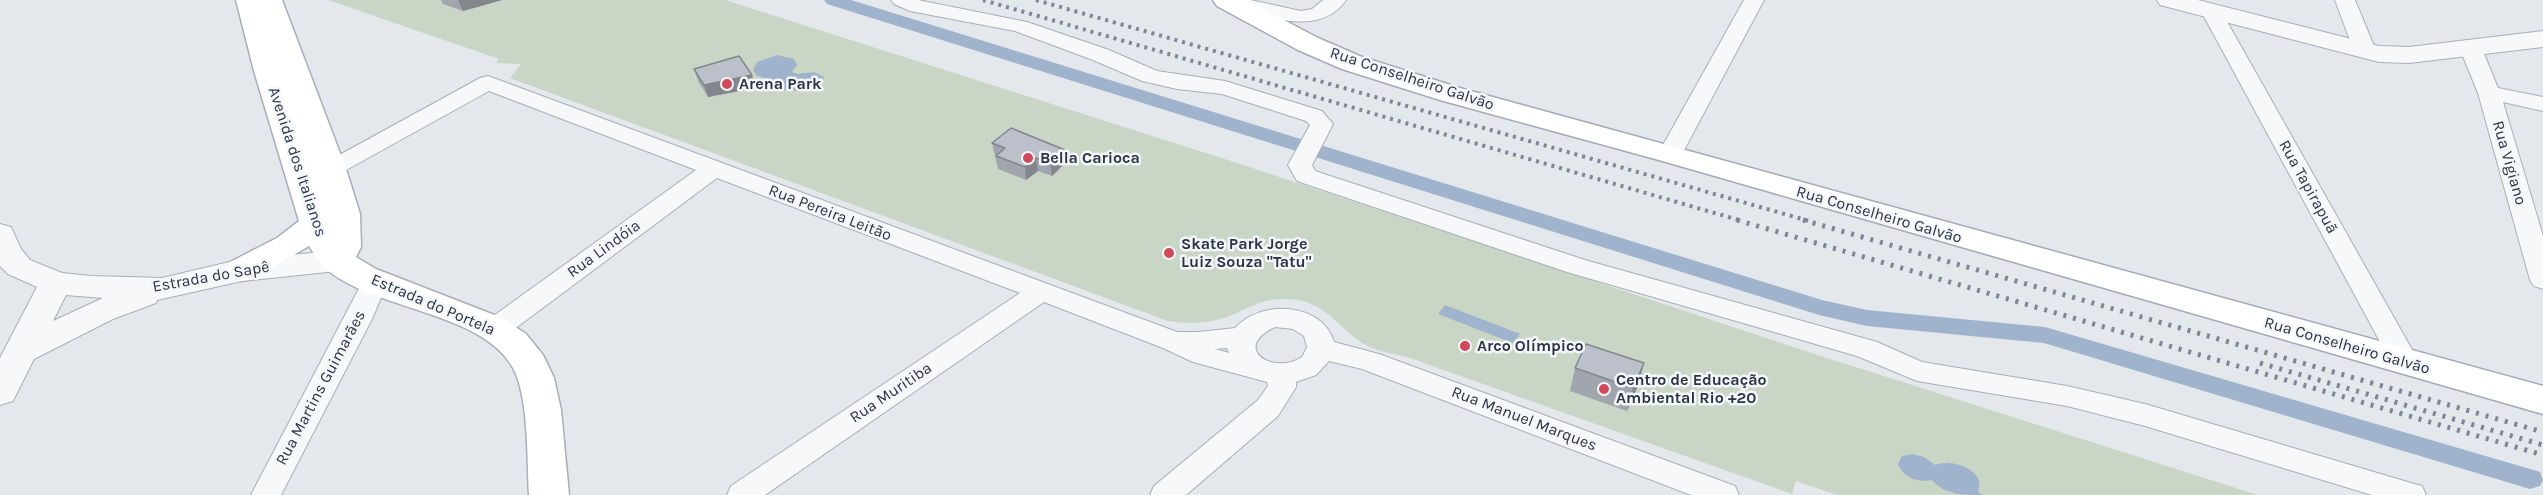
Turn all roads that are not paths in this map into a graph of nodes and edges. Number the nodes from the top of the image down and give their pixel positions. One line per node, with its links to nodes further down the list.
1 (264, 0): 15 (main road, Avenida dos Italianos); 17 (main road, Avenida dos Italianos)
2 (901, 0): 40 (street)
3 (1336, 0): 7 (street)
4 (1754, 0): 14 (street)
5 (2169, 0): 8 (street)
6 (2345, 0): 11 (street)
7 (1230, 1): 14 (main road, Rua Conselheiro Galvão)
8 (2211, 11): 11 (street); 31 (street, Rua Tapirapuã)
9 (2543, 39): 10 (street)
10 (2470, 49): 11 (street); 12 (street, Rua Vigiano)
11 (2365, 51)
12 (2489, 93): 13 (street); 21 (street, Rua Vigiano)
13 (2543, 104)
14 (1670, 154): 31 (main road, Rua Conselheiro Galvão)
15 (331, 169): 16 (street, Rua Pereira Leitão); 19 (main road, Avenida dos Italianos)
16 (713, 169): 25 (street, Rua Pereira Leitão); 26 (street, Rua Lindóia)
17 (316, 223): 19 (main road, Avenida dos Italianos); 20 (main road)
18 (0, 234): 23 (street, Estrada do Sapê)
19 (337, 261): 20 (street, Estrada do Sapê); 22 (main road, Estrada do Portela)
20 (242, 270): 24 (street, Estrada do Sapê)
21 (2543, 280)
22 (375, 281): 26 (main road, Estrada do Portela); 35 (street, Rua Martins Guimarães)
23 (56, 283): 24 (street, Estrada do Sapê); 30 (street)
24 (162, 289): 30 (street)
25 (1040, 292): 28 (street, Rua Pereira Leitão); 37 (street, Rua Muritiba)
26 (495, 329): 36 (main road, Estrada do Portela)
27 (1243, 336): 28 (street, Rua Pereira Leitão); 29 (street); 32 (street)
28 (1173, 341): 32 (street, Rua Pereira Leitão)
29 (1322, 349): 32 (street); 39 (street, Rua Manuel Marques)
30 (21, 351): 33 (street)
31 (2405, 362): 34 (main road, Rua Conselheiro Galvão)
32 (1268, 371): 38 (street)
33 (0, 392)
34 (2543, 400)
35 (266, 495)
36 (549, 495)
37 (742, 495)
38 (1165, 495)
39 (1724, 495)
40 (2411, 495)

